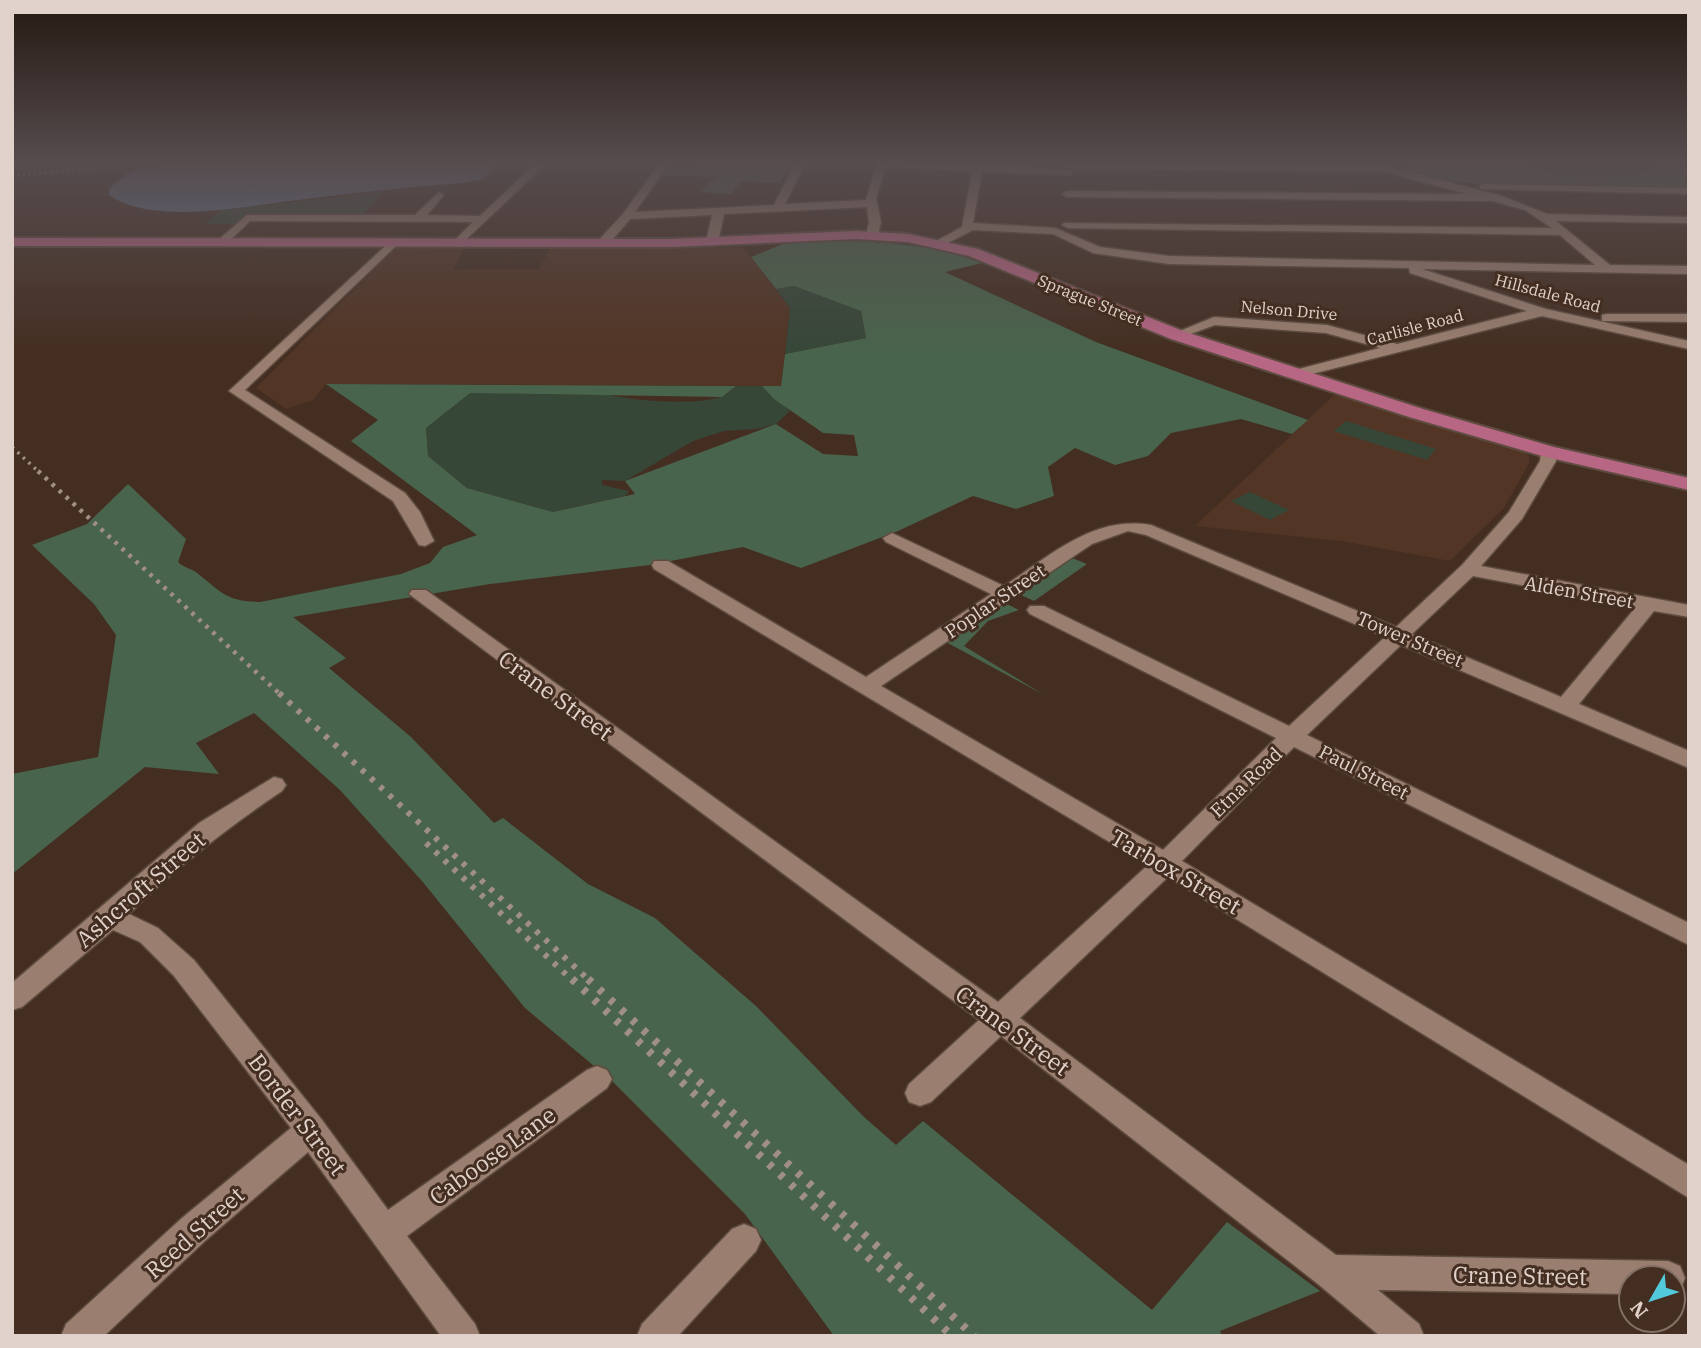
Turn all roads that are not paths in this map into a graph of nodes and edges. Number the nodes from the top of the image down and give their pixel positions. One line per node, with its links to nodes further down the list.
1 (238, 227): 16 (street)
2 (475, 227): 18 (street)
3 (617, 227): 20 (street)
4 (715, 227): 15 (street)
5 (874, 227): 13 (street)
6 (967, 227): 19 (street)
7 (984, 227): 11 (street)
8 (1064, 227): 11 (street)
9 (1203, 227): 12 (street)
10 (1558, 227): 12 (street)
11 (1055, 231): 21 (street)
12 (1564, 232): 22 (street)
13 (872, 236): 15 (main road, Sprague Street); 19 (main road, Sprague Street)
14 (12, 242): 16 (main road, Sprague Street)
15 (712, 242): 20 (main road, Sprague Street)
16 (221, 243): 17 (main road, Sprague Street)
17 (393, 243): 18 (main road, Sprague Street); 35 (street)
18 (458, 243): 20 (main road, Sprague Street)
19 (940, 243): 27 (main road, Sprague Street)
20 (602, 244)
21 (1402, 265): 22 (street); 24 (street, Hillsdale Road)
22 (1608, 269): 23 (street)
23 (1689, 270)
24 (1542, 312): 26 (street, Hillsdale Road); 29 (street, Carlisle Road)
25 (1689, 318): 26 (street)
26 (1577, 320): 28 (street, Hillsdale Road)
27 (1177, 335): 29 (street, Nelson Drive); 30 (main road, Sprague Street)
28 (1689, 345)
29 (1398, 349): 30 (street, Carlisle Road)
30 (1296, 374): 31 (main road, Sprague Street)
31 (1549, 452): 32 (main road, Sprague Street); 37 (street, Etna Road)
32 (1689, 484)
33 (1128, 526): 39 (street, Poplar Street); 43 (street, Tower Street)
34 (892, 538): 39 (street)
35 (425, 541)
36 (661, 565): 44 (street, Tarbox Street)
37 (1469, 569): 40 (street, Alden Street); 43 (street, Etna Road)
38 (419, 594): 53 (street, Crane Street)
39 (1005, 594): 44 (street, Poplar Street)
40 (1649, 604): 42 (street, Alden Street); 45 (street)
41 (1037, 610): 46 (street, Paul Street)
42 (1689, 611)
43 (1402, 635): 45 (street, Tower Street); 46 (street, Etna Road)
44 (866, 686): 49 (street, Tarbox Street)
45 (1565, 707): 47 (street, Tower Street)
46 (1293, 736): 49 (street, Etna Road); 51 (street, Paul Street)
47 (1689, 760)
48 (274, 785): 50 (street, Ashcroft Street)
49 (1164, 865): 53 (street, Etna Road); 57 (street, Tarbox Street)
50 (110, 916): 52 (street, Ashcroft Street); 56 (street, Border Street)
51 (1689, 935)
52 (12, 999)
53 (998, 1018): 55 (street, Etna Road); 60 (street, Crane Street)
54 (597, 1079): 58 (street, Caboose Lane)
55 (920, 1093)
56 (311, 1130): 58 (street, Border Street); 62 (street, Reed Street)
57 (1689, 1183)
58 (386, 1231): 63 (street, Border Street)
59 (744, 1240): 64 (street)
60 (1331, 1272): 61 (street, Crane Street); 65 (street)
61 (1617, 1277)
62 (78, 1336)
63 (463, 1336)
64 (654, 1336)
65 (1407, 1336)

